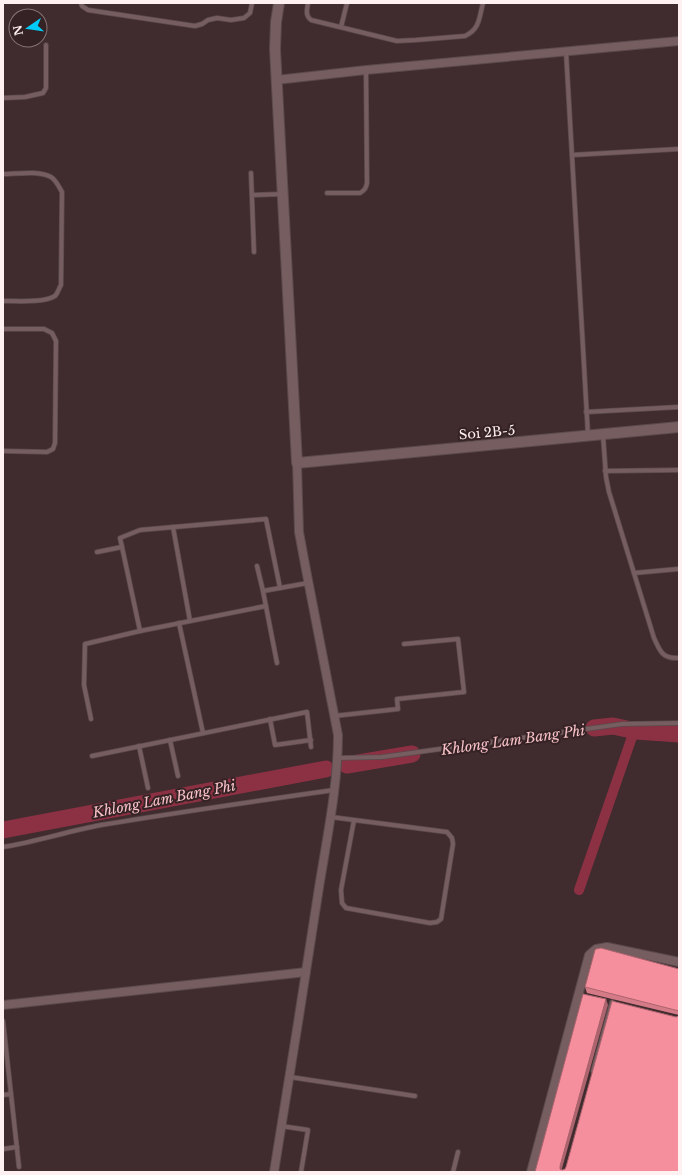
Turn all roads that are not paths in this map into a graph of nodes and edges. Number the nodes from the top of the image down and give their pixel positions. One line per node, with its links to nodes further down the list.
1 (81, 3): 2 (lane)
2 (252, 3)
3 (280, 3): 12 (street)
4 (308, 3): 7 (lane)
5 (347, 3): 7 (lane)
6 (483, 3): 7 (lane)
7 (341, 27)
8 (679, 41): 10 (street)
9 (46, 48): 13 (lane)
10 (566, 51): 11 (street); 15 (lane)
11 (366, 70): 12 (street); 18 (lane)
12 (276, 80): 19 (street)
13 (3, 98)
14 (679, 149): 15 (lane)
15 (572, 155): 25 (lane)
16 (3, 174): 22 (lane)
17 (251, 174): 20 (lane)
18 (327, 193)
19 (282, 194): 20 (lane); 30 (street)
20 (252, 195): 21 (lane)
21 (254, 252)
22 (3, 301)
23 (3, 330): 29 (lane)
24 (679, 407): 25 (lane)
25 (586, 412): 28 (lane)
26 (679, 428): 27 (street, Soi 2B-5)
27 (603, 434): 28 (street, Soi 2B-5); 32 (lane)
28 (588, 435): 30 (street, Soi 2B-5)
29 (3, 451)
30 (297, 463): 39 (street)
31 (679, 470): 32 (lane)
32 (606, 471): 38 (lane)
33 (172, 527): 34 (lane); 40 (lane); 43 (lane)
34 (122, 547): 35 (lane); 45 (lane)
35 (97, 552)
36 (257, 566): 41 (lane)
37 (678, 569): 38 (lane)
38 (634, 573): 47 (lane)
39 (308, 583): 40 (lane); 49 (street)
40 (280, 588): 41 (lane)
41 (263, 591): 42 (lane)
42 (266, 606): 43 (lane); 48 (lane)
43 (190, 621): 44 (lane)
44 (180, 623): 45 (lane); 53 (lane)
45 (140, 631): 50 (lane)
46 (404, 644): 49 (lane)
47 (679, 658)
48 (277, 663)
49 (334, 716): 59 (street)
50 (91, 719)
51 (270, 719): 53 (lane); 55 (lane); 55 (lane)
52 (679, 724): 59 (lane)
53 (203, 733): 54 (lane)
54 (170, 740): 56 (lane); 60 (lane)
55 (311, 740): 57 (lane)
56 (139, 746): 58 (lane); 61 (lane)
57 (312, 747)
58 (92, 756)
59 (338, 758): 62 (street)
60 (178, 776)
61 (148, 788)
62 (334, 790): 63 (street); 65 (lane)
63 (330, 816): 64 (lane); 67 (street)
64 (354, 820): 64 (lane)
65 (3, 847)
66 (679, 962): 86 (street)
67 (306, 972): 71 (street); 74 (street)
68 (605, 1001): 69 (lane)
69 (612, 1002): 70 (lane); 73 (lane)
70 (619, 1004)
71 (3, 1005)
72 (3, 1021): 75 (lane)
73 (592, 1076)
74 (289, 1077): 77 (lane); 78 (street)
75 (11, 1094): 76 (lane); 79 (lane)
76 (3, 1095)
77 (415, 1096)
78 (282, 1126): 83 (street); 84 (lane)
79 (17, 1147): 80 (lane); 82 (lane)
80 (3, 1149)
81 (458, 1152): 85 (lane)
82 (19, 1167)
83 (274, 1172)
84 (301, 1172)
85 (453, 1172)
86 (531, 1172)

